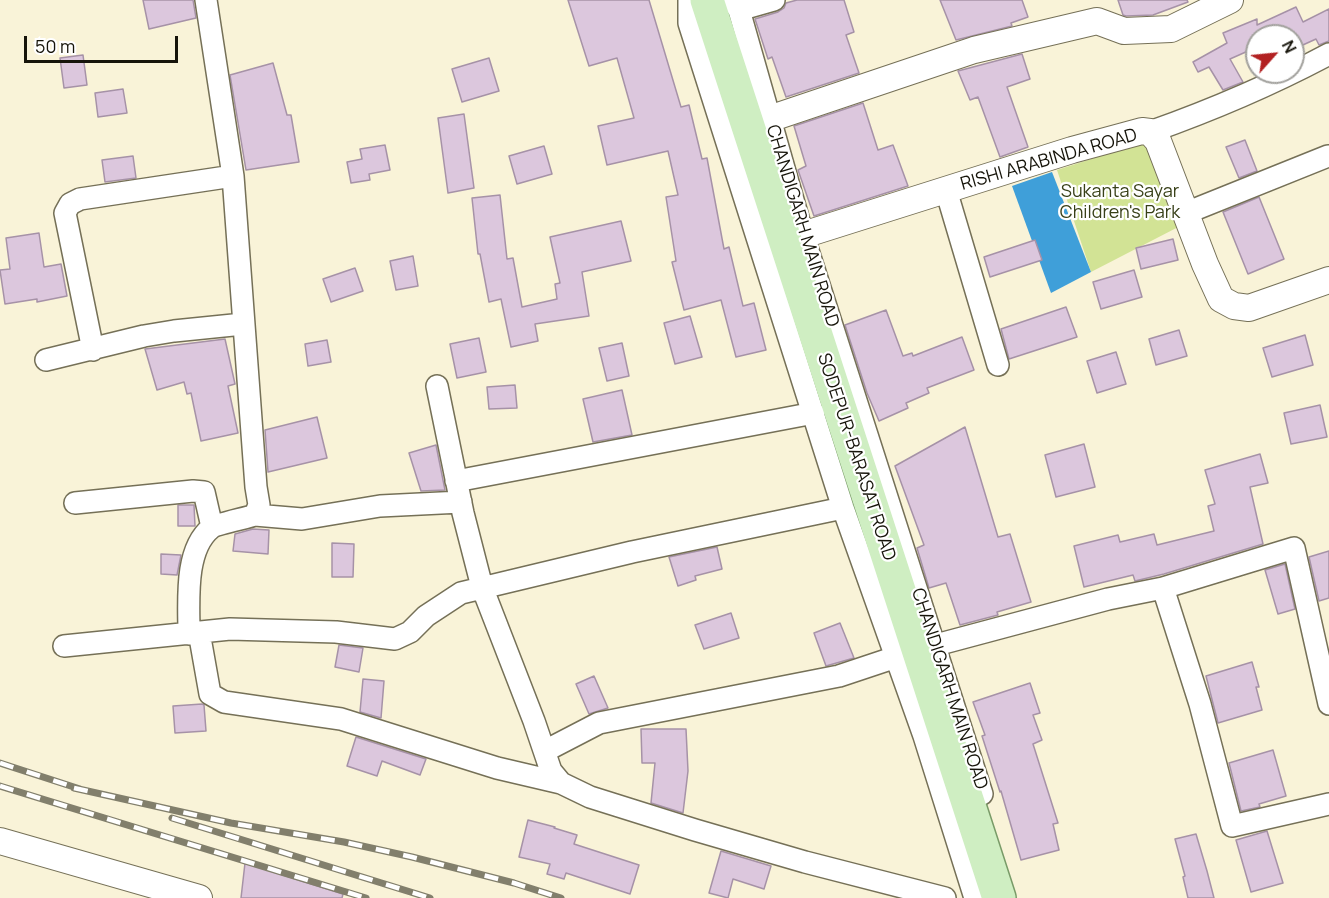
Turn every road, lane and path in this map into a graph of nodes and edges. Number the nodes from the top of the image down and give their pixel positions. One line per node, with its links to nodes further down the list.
1 (206, 0): 9 (street)
2 (774, 0): 4 (street)
3 (1230, 0): 6 (street)
4 (716, 5): 6 (street, CHANDIGARH MAIN ROAD); 19 (street); 40 (main road, SODEPUR-BARASAT ROAD)
5 (1329, 54): 7 (street)
6 (769, 119): 12 (street, CHANDIGARH MAIN ROAD)
7 (1150, 132): 10 (street, RISHI ARABINDA ROAD); 11 (street, RISHI ARABINDA ROAD)
8 (1328, 156): 11 (street)
9 (233, 176): 14 (street); 15 (street)
10 (946, 190): 12 (street, RISHI ARABINDA ROAD); 17 (street)
11 (1186, 213): 13 (street, RISHI ARABINDA ROAD)
12 (803, 235): 29 (street, CHANDIGARH MAIN ROAD)
13 (1329, 280)
14 (243, 324): 15 (street); 24 (street)
15 (93, 350): 16 (street)
16 (46, 360)
17 (998, 365)
18 (437, 386): 20 (street)
19 (814, 413): 20 (street); 23 (street)
20 (456, 481): 22 (street)
21 (75, 502): 25 (street)
22 (461, 502): 24 (street); 26 (street)
23 (843, 508): 26 (street); 31 (street)
24 (255, 515): 25 (street)
25 (212, 527): 28 (street)
26 (482, 587): 28 (street); 33 (street)
27 (1163, 588): 29 (street); 32 (street); 35 (street)
28 (194, 633): 30 (street); 34 (street)
29 (936, 645): 41 (street, CHANDIGARH MAIN ROAD)
30 (64, 646)
31 (896, 657): 33 (street); 39 (street)
32 (1329, 704)
33 (544, 751): 34 (street)
34 (561, 783): 38 (street)
35 (1329, 804)
36 (0, 841): 37 (street)
37 (199, 898)
38 (945, 898)
39 (975, 898)
40 (999, 898)
41 (1015, 898)

